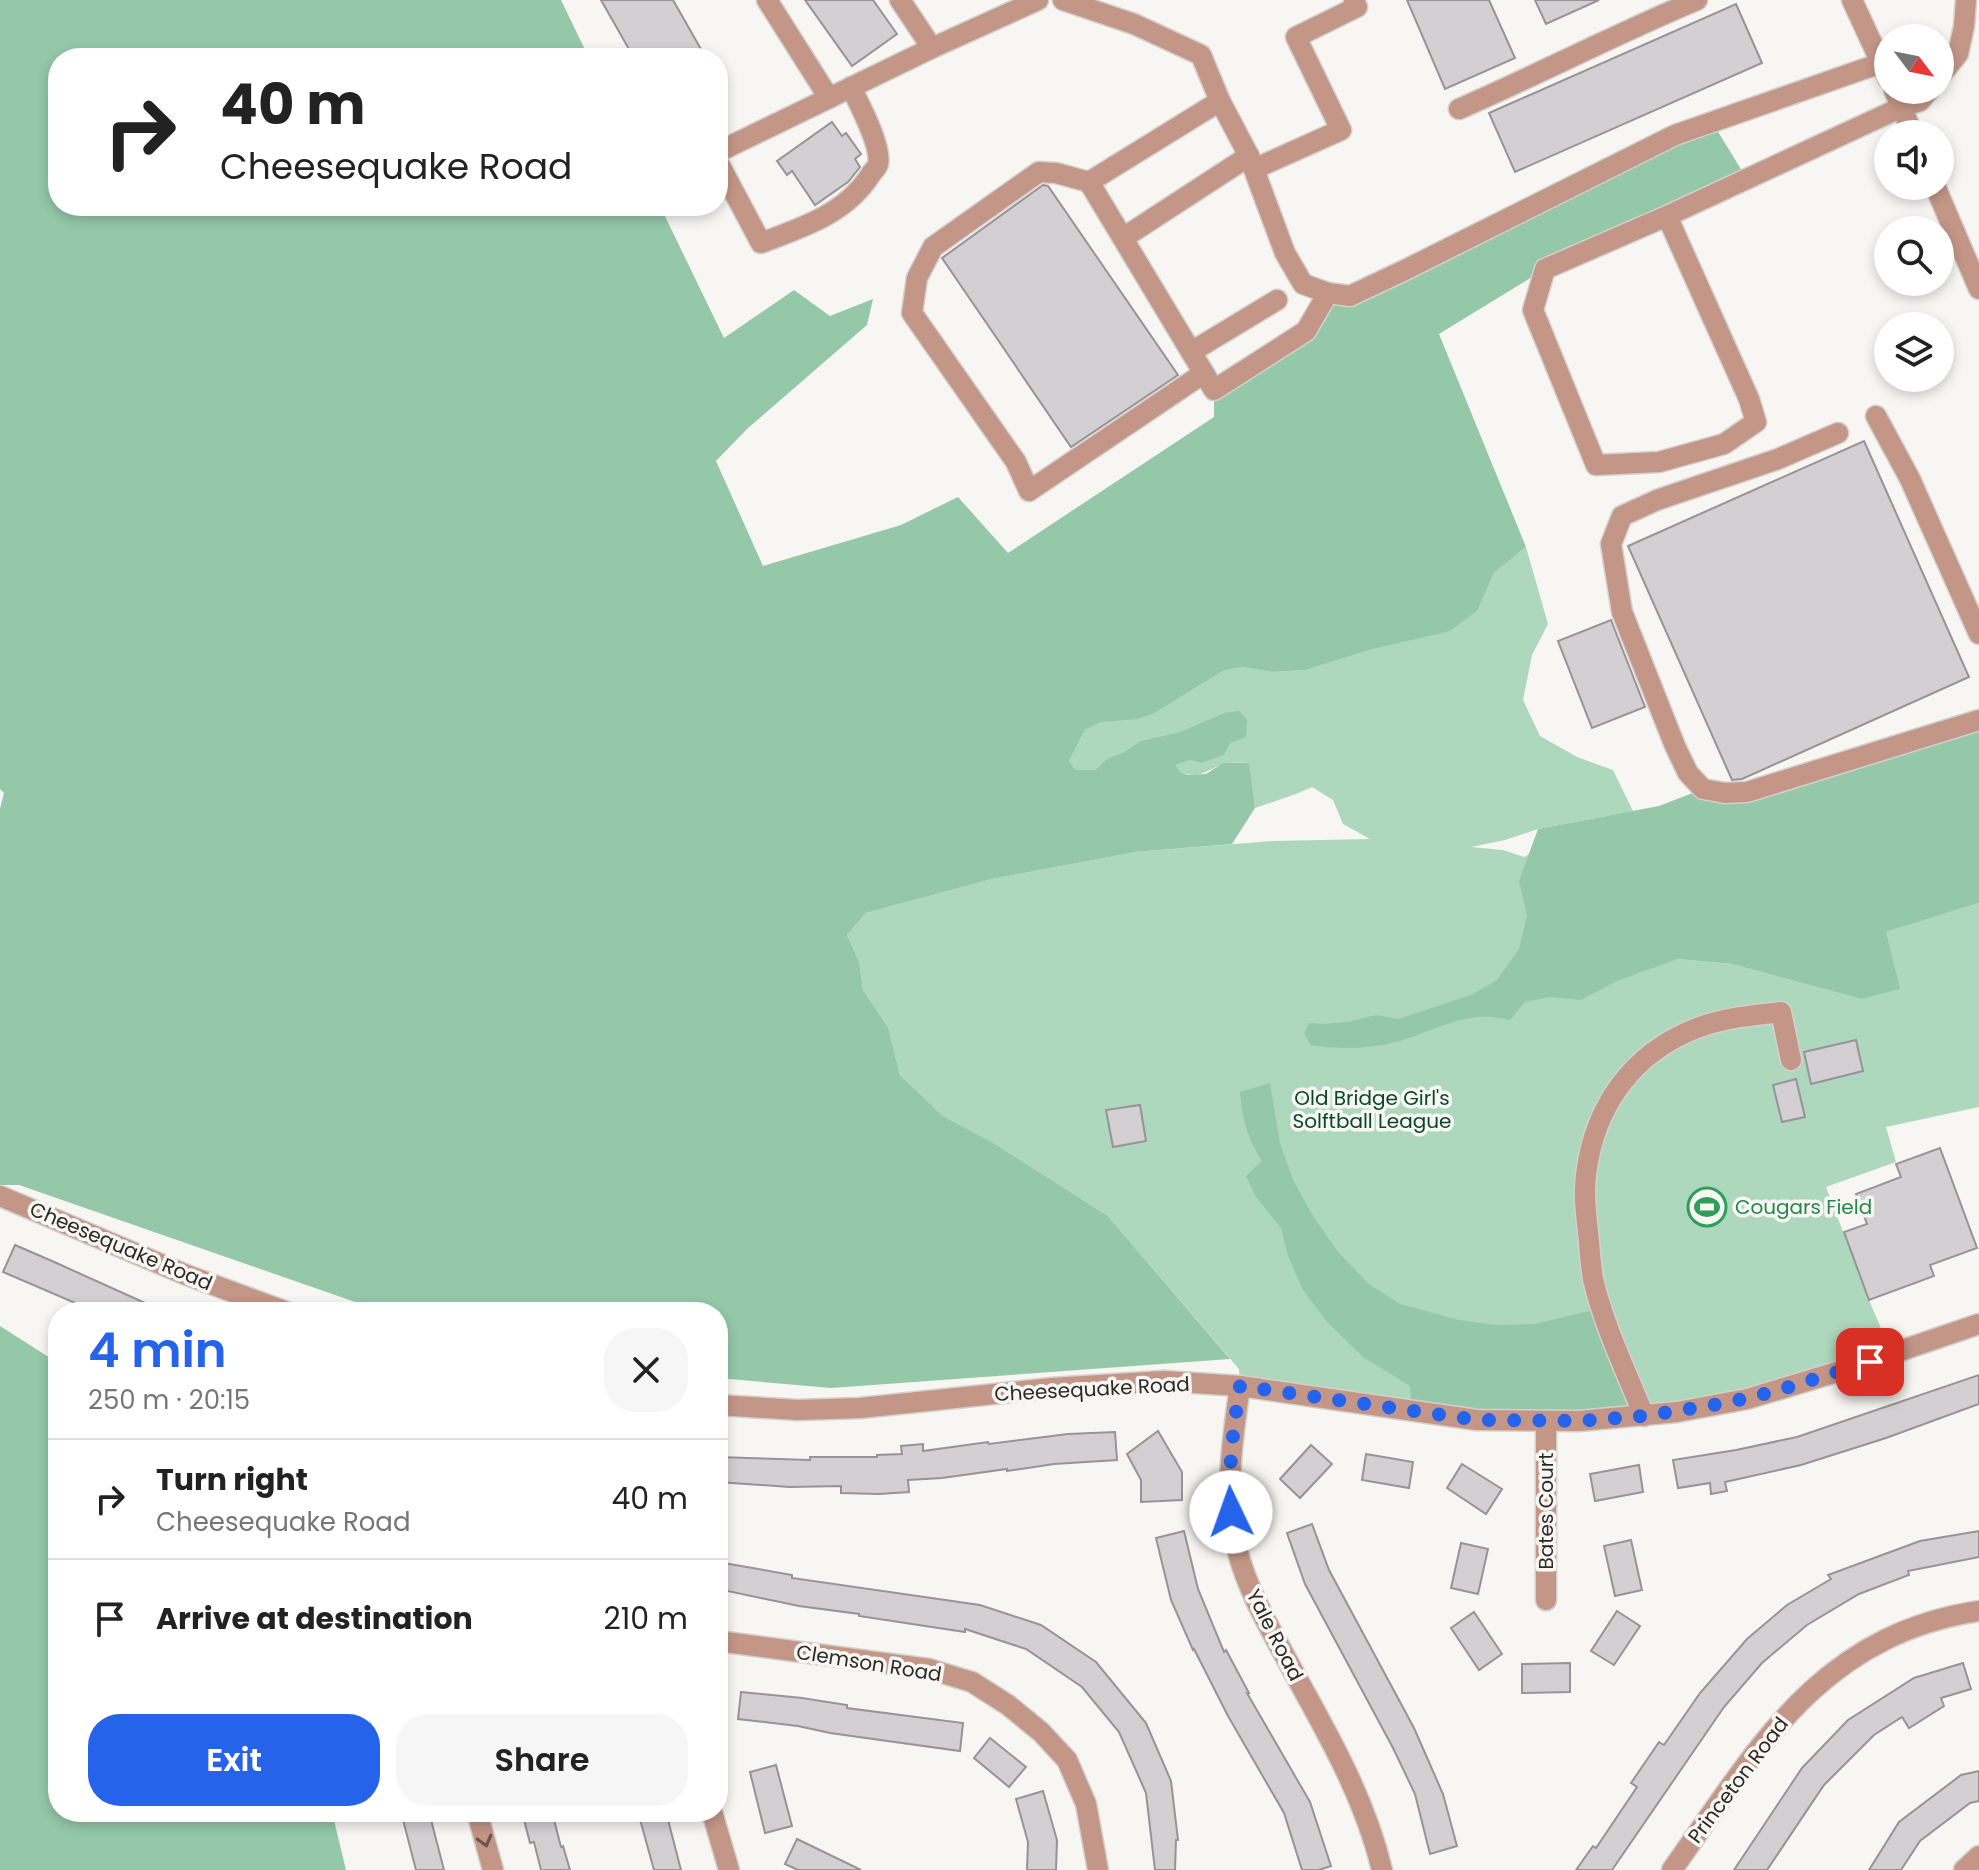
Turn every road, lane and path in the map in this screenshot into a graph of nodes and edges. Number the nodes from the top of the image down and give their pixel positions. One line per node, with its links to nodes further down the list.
1 (767, 0): 16 (street)
2 (900, 0): 11 (street)
3 (1063, 0): 17 (street)
4 (1354, 0): 21 (street)
5 (1697, 0): 19 (street)
6 (1852, 0): 10 (street)
7 (1966, 0): 12 (street)
8 (1030, 1): 11 (street)
9 (1979, 45): 12 (street)
10 (1874, 47)
11 (932, 48): 15 (street)
12 (1958, 54): 13 (street)
13 (1954, 59)
14 (1874, 73): 29 (street)
15 (851, 87): 16 (street); 22 (street)
16 (829, 98): 20 (street)
17 (1220, 101): 21 (street); 23 (street)
18 (1886, 104): 25 (street)
19 (1459, 109)
20 (728, 147)
21 (1252, 163): 26 (street); 29 (street)
22 (728, 181)
23 (1089, 182): 26 (street); 32 (street)
24 (1943, 200): 27 (street)
25 (1667, 216): 25 (street)
26 (1123, 238): 31 (street)
27 (1972, 255): 28 (street)
28 (1979, 289)
29 (1328, 293): 32 (street)
30 (1277, 300): 31 (street)
31 (1191, 352): 32 (street)
32 (1204, 373)
33 (1876, 416): 35 (street)
34 (1838, 433): 36 (street)
35 (1979, 634)
36 (1979, 720)
37 (1791, 1060): 43 (street)
38 (0, 1196): 39 (street, Cheesequake Road)
39 (260, 1302)
40 (1979, 1324): 43 (street, Cheesequake Road)
41 (1240, 1386): 42 (street, Cheesequake Road); 44 (street, Cheesequake Road); 54 (street, Yale Road)
42 (728, 1406)
43 (1644, 1416): 44 (street, Cheesequake Road)
44 (1546, 1422): 45 (street, Bates Court)
45 (1546, 1600)
46 (1979, 1611): 55 (street, Princeton Road)
47 (728, 1642): 53 (street, Clemson Road)
48 (480, 1822): 51 (street, one-way to 51)
49 (715, 1822): 52 (street)
50 (1979, 1856): 56 (street)
51 (493, 1870)
52 (729, 1870)
53 (1098, 1870)
54 (1382, 1870)
55 (1672, 1870)
56 (1964, 1870)

